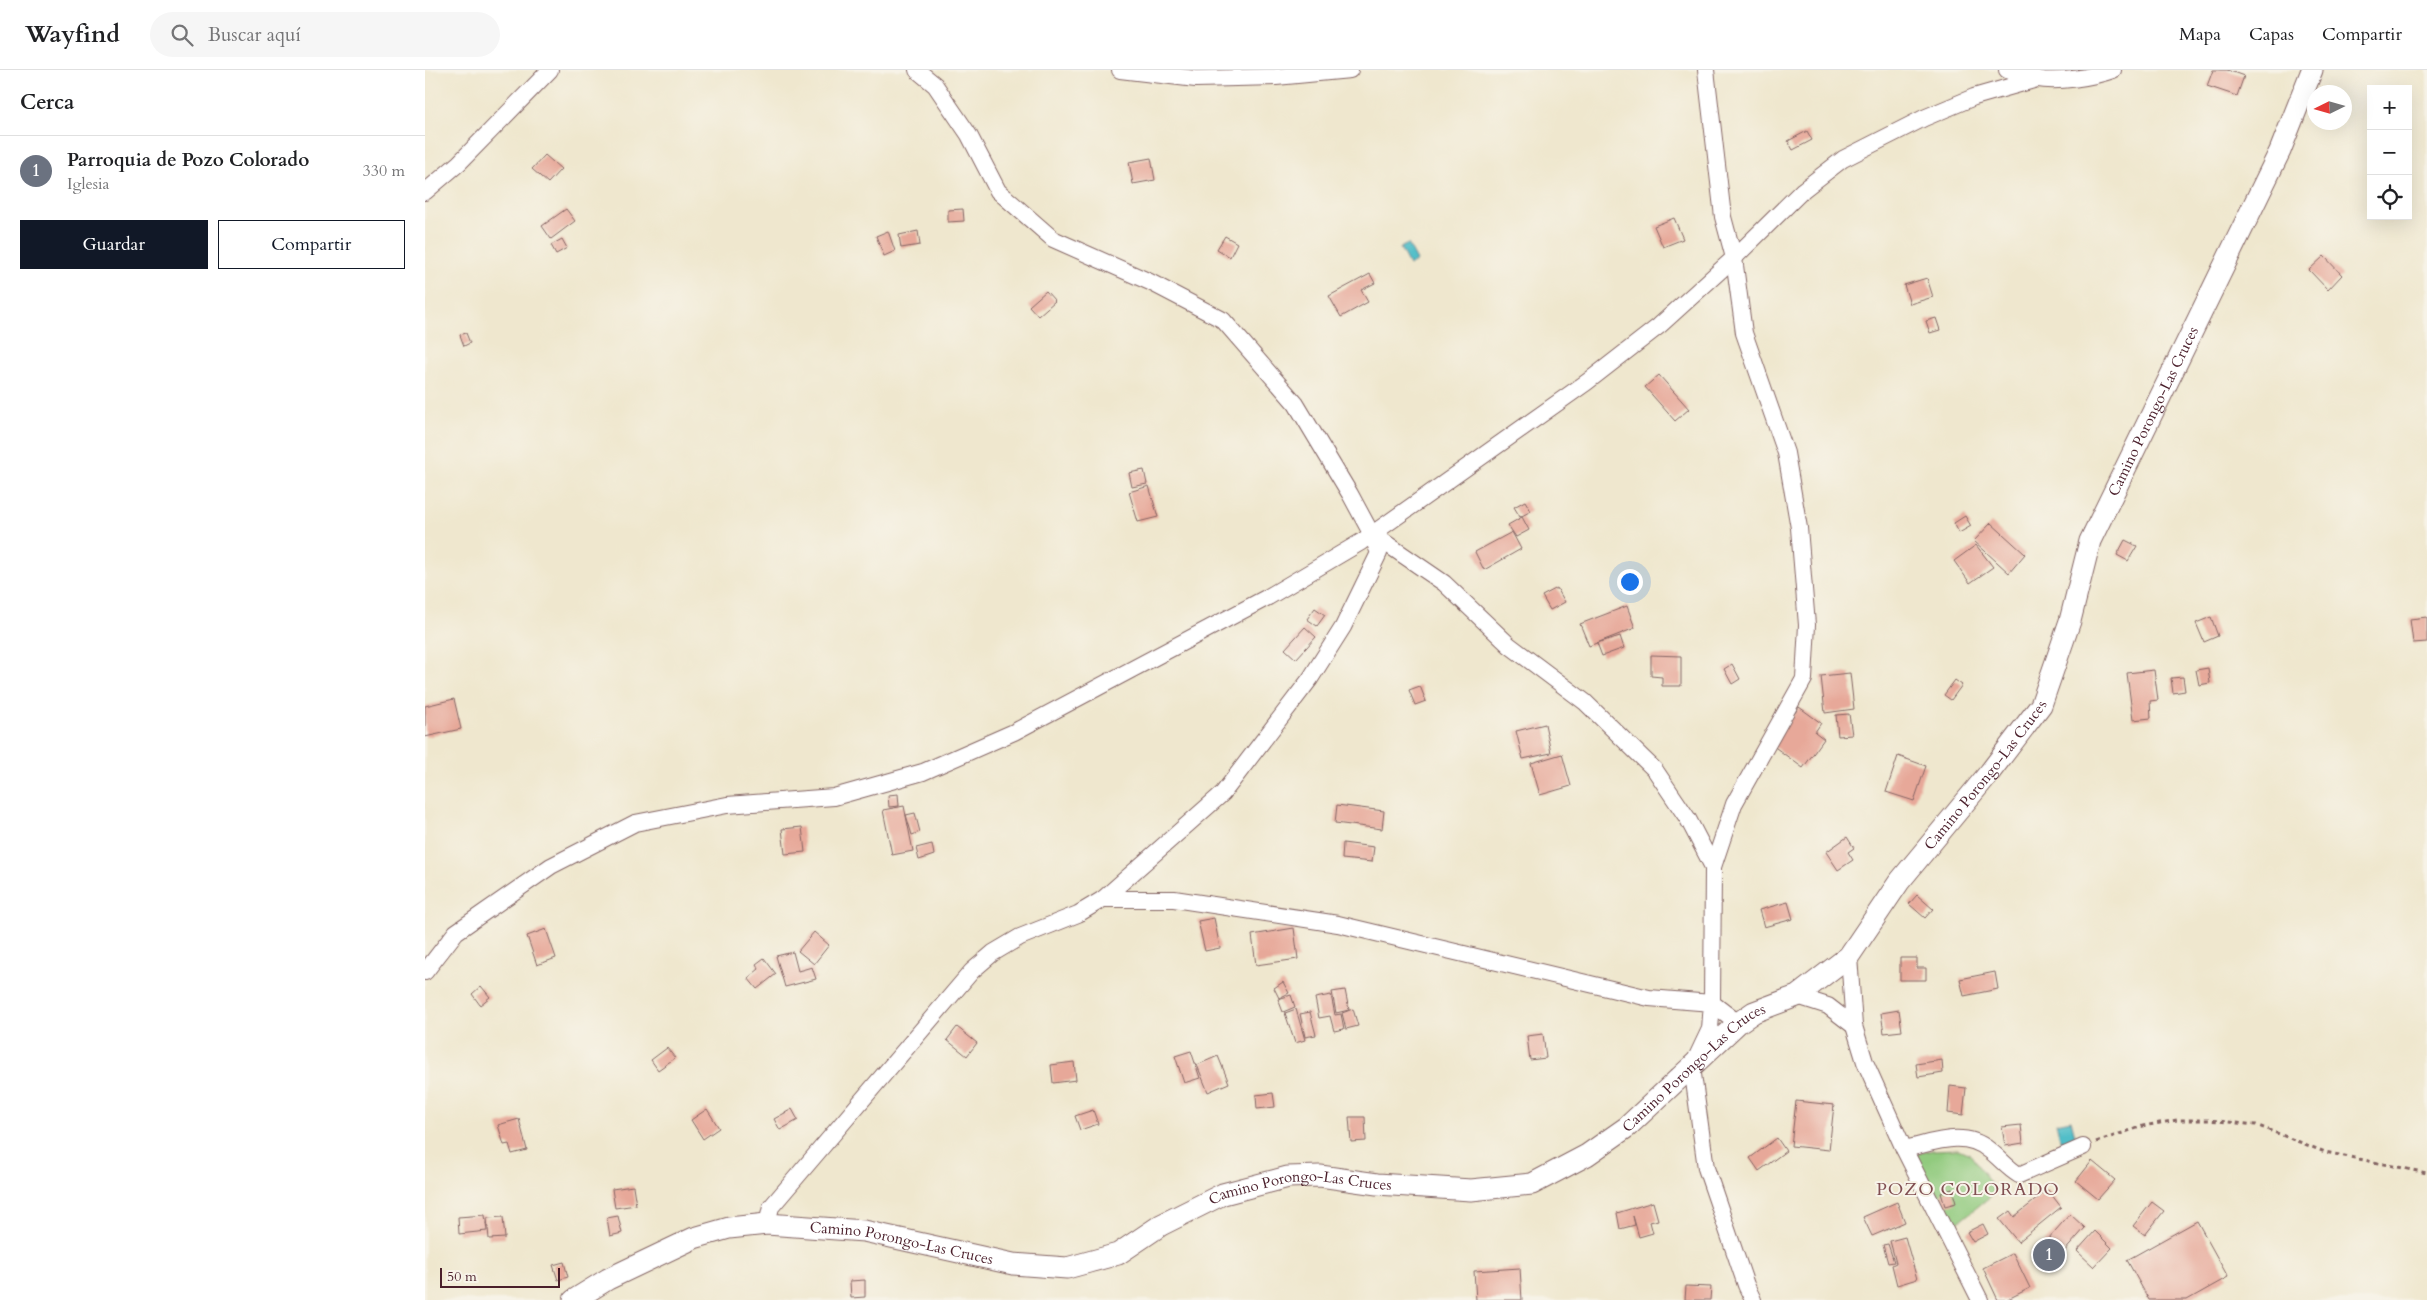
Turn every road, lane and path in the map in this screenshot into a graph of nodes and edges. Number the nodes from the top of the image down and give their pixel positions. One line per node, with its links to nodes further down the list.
1 (550, 70): 10 (street)
2 (917, 70): 12 (street)
3 (1120, 70): 4 (street)
4 (1350, 70)
5 (1706, 70): 11 (street)
6 (2007, 70): 9 (street)
7 (2113, 70): 9 (street)
8 (2312, 70): 15 (main road, Camino Porongo-Las Cruces)
9 (2037, 79): 11 (street)
10 (425, 192)
11 (1735, 258): 12 (street); 13 (street)
12 (1371, 534): 13 (street); 14 (street); 16 (street)
13 (1713, 866): 18 (street)
14 (1103, 899): 18 (street); 25 (street)
15 (1849, 956): 17 (main road, Camino Porongo-Las Cruces); 20 (street)
16 (425, 972)
17 (1797, 996): 19 (main road, Camino Porongo-Las Cruces); 20 (street)
18 (1712, 1003): 19 (street); 21 (street)
19 (1737, 1023): 21 (main road, Camino Porongo-Las Cruces)
20 (1855, 1026): 23 (street)
21 (1692, 1066): 25 (main road, Camino Porongo-Las Cruces); 27 (street)
22 (2083, 1147): 23 (street); 24 (path)
23 (1904, 1149): 28 (street)
24 (2427, 1173)
25 (767, 1224): 26 (main road, Camino Porongo-Las Cruces)
26 (574, 1300)
27 (1753, 1300)
28 (1980, 1300)

